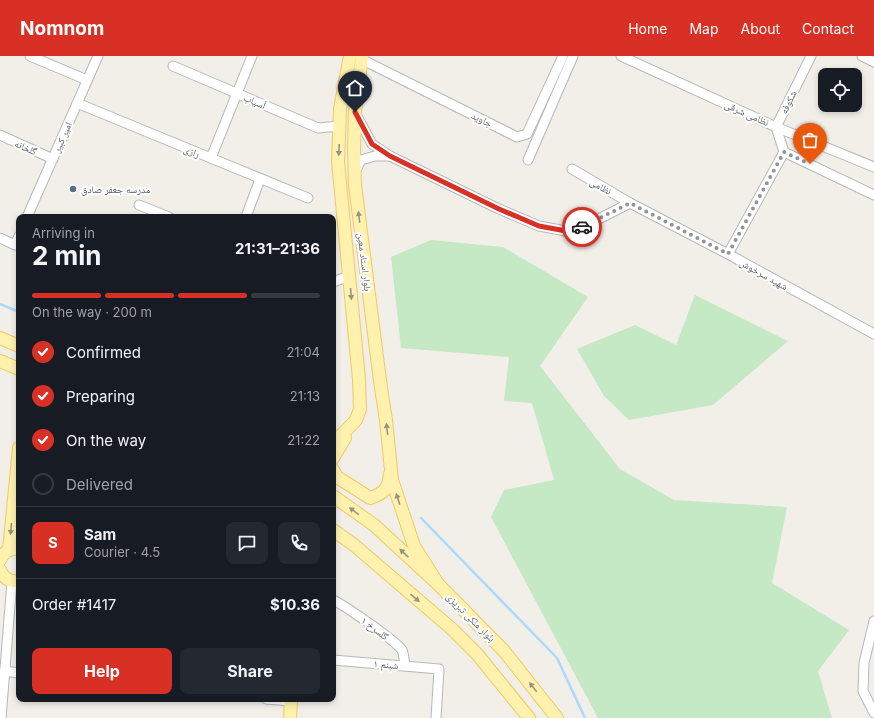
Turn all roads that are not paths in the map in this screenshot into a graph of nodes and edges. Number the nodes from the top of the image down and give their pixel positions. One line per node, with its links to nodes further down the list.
1 (30, 56): 12 (street)
2 (98, 56): 12 (street, امیر کبیر)
3 (252, 56): 13 (street)
4 (563, 56): 9 (street, جاوید)
5 (573, 56): 23 (street)
6 (621, 56): 17 (street, نظامی شرقی)
7 (811, 56): 17 (street, شکوفه)
8 (862, 56): 10 (street)
9 (358, 57): 15 (main road, بلوار استاد معین); 16 (main road, بلوار استاد معین)
10 (874, 62)
11 (173, 66): 13 (street, آسیاب)
12 (87, 80): 14 (street, امیر کبیر)
13 (236, 93): 16 (street, آسیاب); 21 (street)
14 (77, 103): 21 (street, رازی); 22 (street, امیر کبیر)
15 (355, 112): 20 (street); 26 (main road, بلوار استاد معین)
16 (340, 126): 38 (main road, بلوار استاد معین, one-way to 38)
17 (776, 127): 19 (street); 24 (street, نظامی شرقی)
18 (0, 135): 22 (street, گلخانه)
19 (784, 152): 28 (street); 37 (street)
20 (390, 156): 26 (street); 30 (street)
21 (211, 158): 27 (street, رازی)
22 (53, 159): 32 (street, امیر کبیر)
23 (528, 160)
24 (874, 168)
25 (572, 169): 30 (street, نظامی)
26 (354, 173): 48 (main road, بلوار استاد معین, one-way to 26)
27 (260, 179): 29 (street, رازی); 34 (street)
28 (874, 195)
29 (308, 198)
30 (630, 203): 37 (street, شهید سرخوش)
31 (139, 205): 33 (street)
32 (28, 214)
33 (162, 214)
34 (247, 214)
35 (0, 238): 36 (street)
36 (16, 243)
37 (728, 254): 40 (street, شهید سرخوش)
38 (349, 276): 39 (street); 45 (main road, بلوار استاد معین, one-way to 45)
39 (336, 281)
40 (874, 334)
41 (0, 338): 42 (main road)
42 (16, 345)
43 (0, 361): 44 (main road)
44 (16, 368)
45 (356, 420): 46 (main road); 47 (main road)
46 (336, 441)
47 (336, 453)
48 (391, 466): 49 (main road); 59 (main road, بلوار استاد معین, one-way to 48)
49 (336, 475)
50 (336, 498): 59 (main road, بلوار ملکى تبریزى, one-way to 50)
51 (16, 509): 55 (main road, one-way to 55)
52 (336, 524): 54 (main road)
53 (336, 532): 54 (main road)
54 (352, 544): 71 (main road, one-way to 71)
55 (14, 549): 56 (main road)
56 (0, 560)
57 (0, 570): 58 (main road)
58 (15, 581): 64 (street)
59 (438, 584): 72 (main road, بلوار ملکى تبریزى, one-way to 59)
60 (336, 602): 63 (street, گلسرخ ۱)
61 (874, 621): 67 (street)
62 (336, 660): 63 (street, شبنم ۱)
63 (405, 666): 70 (street, شبنم ۱)
64 (4, 671): 65 (street); 68 (street)
65 (16, 673)
66 (291, 702): 69 (main road)
67 (874, 713)
68 (1, 718)
69 (290, 718)
70 (436, 718)
71 (529, 718)
72 (557, 718)

